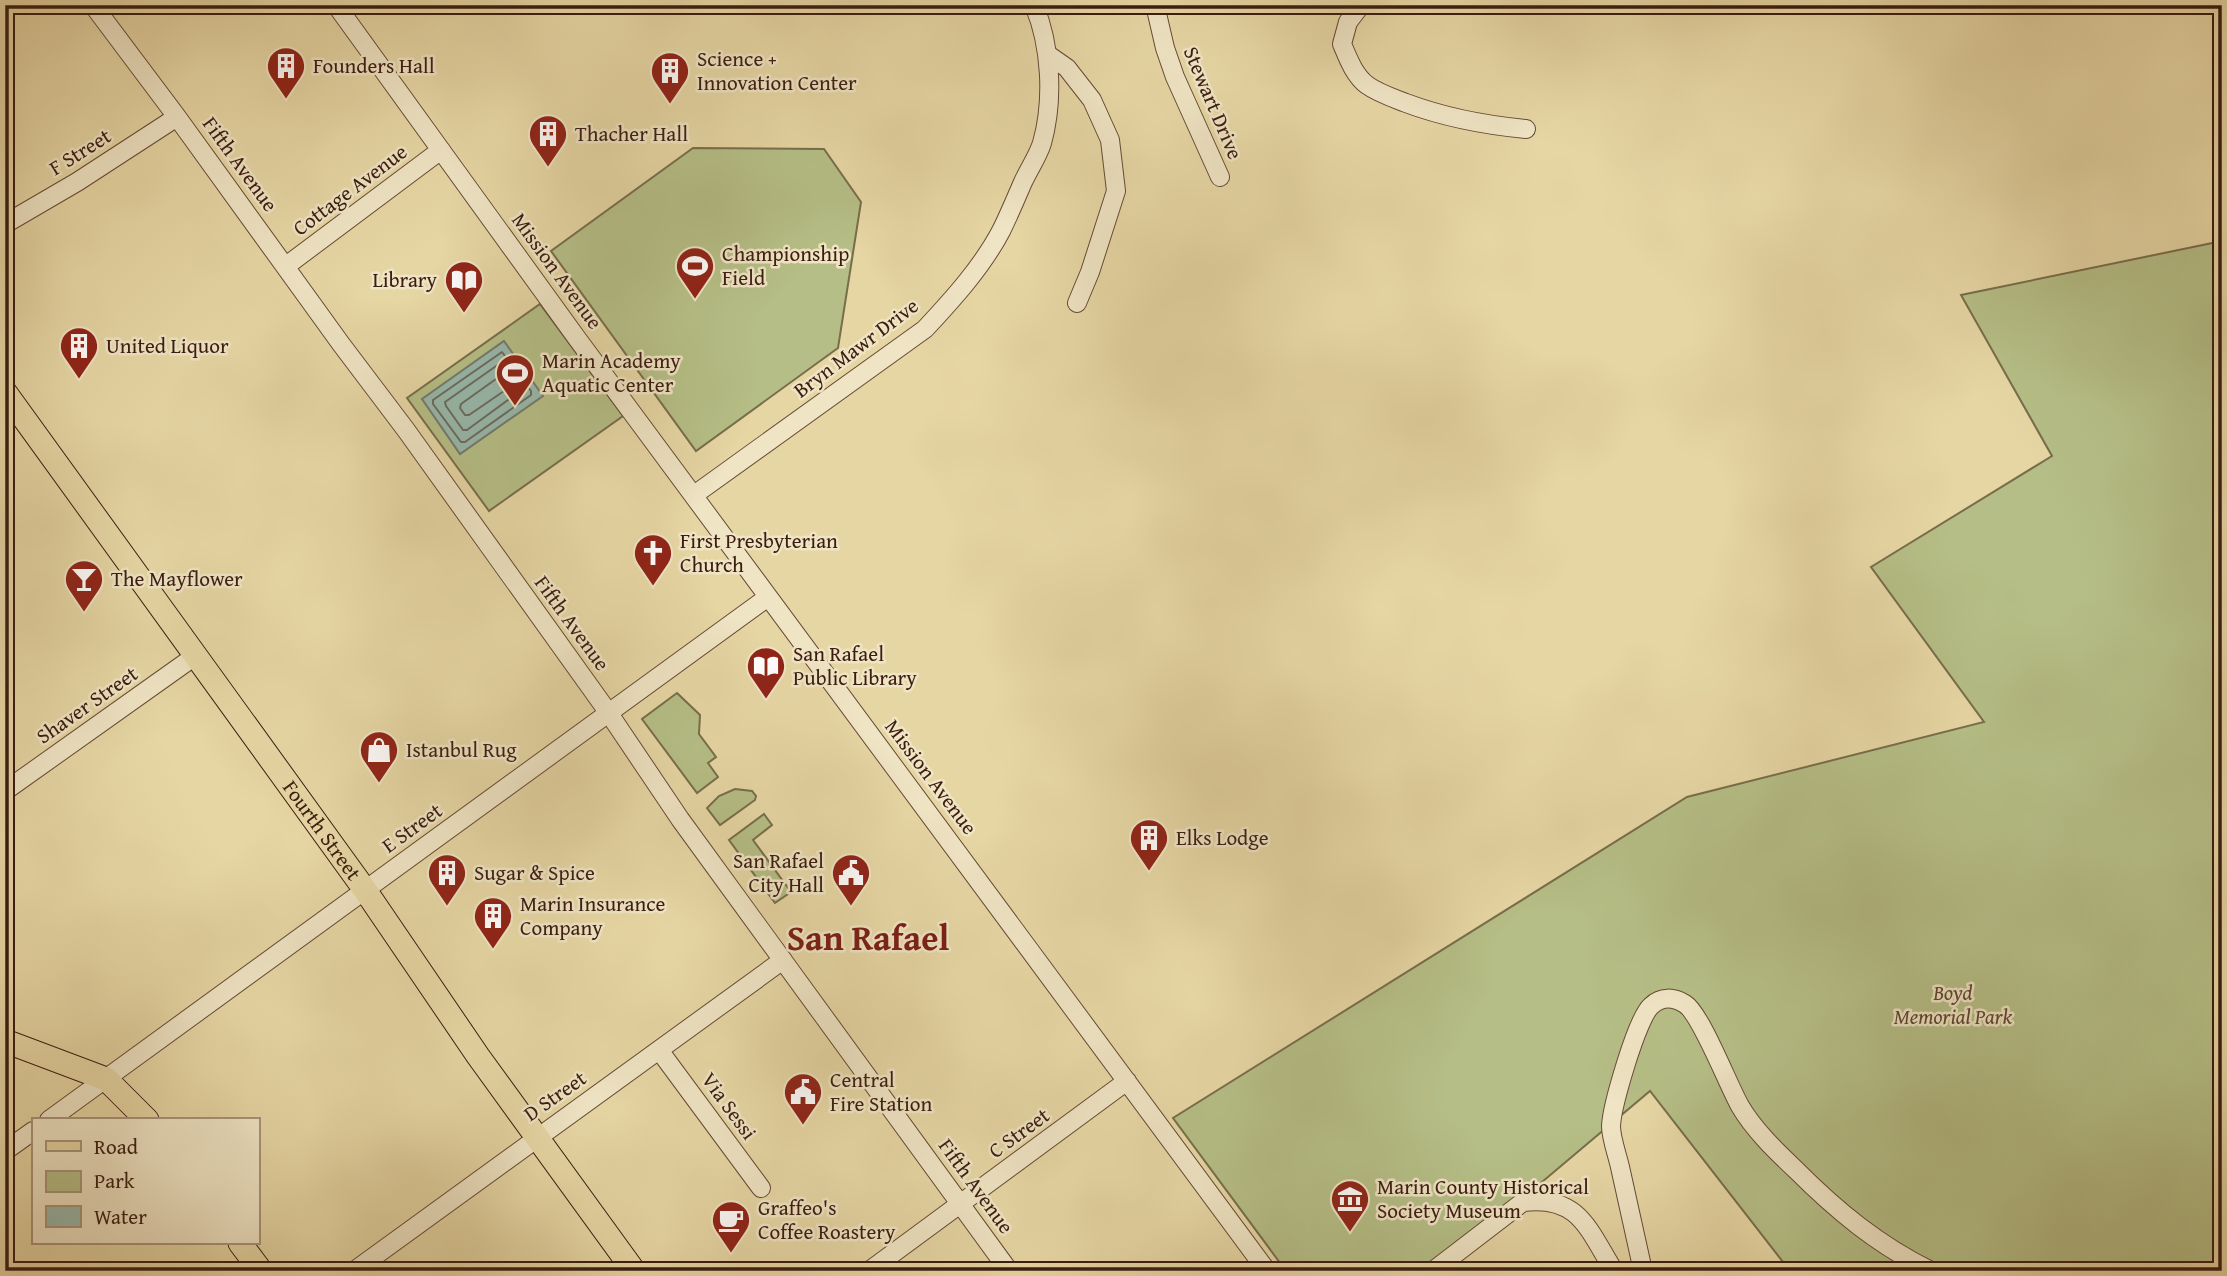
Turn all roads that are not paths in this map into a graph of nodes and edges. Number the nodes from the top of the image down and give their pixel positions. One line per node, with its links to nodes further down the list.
1 (93, 5): 7 (street, Fifth Avenue)
2 (336, 5): 9 (street, Mission Avenue)
3 (1034, 5): 6 (street, Bryn Mawr Drive)
4 (1155, 5): 10 (street, Stewart Drive)
5 (1361, 5): 8 (street)
6 (1047, 54): 13 (street); 15 (street, Bryn Mawr Drive)
7 (177, 117): 11 (street, F Street); 12 (street, Fifth Avenue)
8 (1526, 130)
9 (441, 150): 12 (street, Cottage Avenue); 15 (street, Mission Avenue)
10 (1220, 177)
11 (5, 224)
12 (286, 266): 18 (street, Fifth Avenue)
13 (1077, 303)
14 (5, 391): 17 (main road, Fourth Street)
15 (694, 495): 16 (street, Mission Avenue)
16 (768, 597): 18 (street, E Street); 25 (street, Mission Avenue)
17 (195, 656): 19 (street, Shaver Street); 20 (main road, Fourth Street)
18 (608, 712): 20 (street, E Street); 21 (street, Fifth Avenue)
19 (5, 791)
20 (365, 890): 24 (street, E Street); 29 (main road, Fourth Street)
21 (783, 960): 23 (street, D Street); 32 (street, Fifth Avenue)
22 (5, 1041): 24 (main road)
23 (659, 1050): 29 (street, D Street); 31 (street, Via Sessi)
24 (106, 1079): 26 (street, E Street); 27 (main road)
25 (1127, 1081): 32 (street, C Street); 39 (street, Mission Avenue)
26 (51, 1118)
27 (144, 1118)
28 (32, 1132): 30 (street)
29 (537, 1137): 35 (street, D Street); 36 (main road, Fourth Street)
30 (5, 1151)
31 (761, 1188)
32 (961, 1204): 37 (street, C Street); 38 (street, Fifth Avenue)
33 (241, 1244): 34 (main road)
34 (261, 1271)
35 (354, 1271)
36 (634, 1271)
37 (869, 1271)
38 (1009, 1271)
39 (1267, 1271)
40 (1433, 1271): 41 (street)
41 (1614, 1271)
42 (1643, 1271): 43 (street)
43 (1931, 1271)

